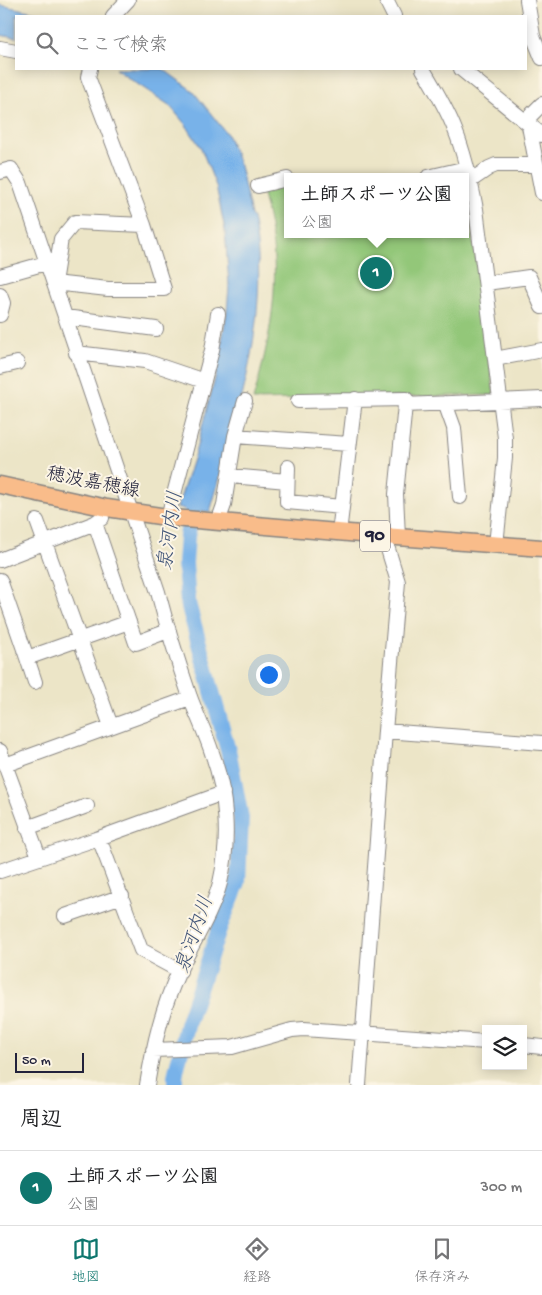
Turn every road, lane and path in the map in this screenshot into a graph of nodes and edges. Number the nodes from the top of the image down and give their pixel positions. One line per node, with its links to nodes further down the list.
1 (128, 0): 4 (street)
2 (386, 0): 5 (street)
3 (527, 0): 6 (street)
4 (114, 15)
5 (394, 15)
6 (538, 34): 9 (street)
7 (0, 48): 8 (street)
8 (15, 51)
9 (542, 58)
10 (87, 70): 23 (street)
11 (424, 70): 18 (street)
12 (462, 70): 14 (street)
13 (542, 104): 14 (street)
14 (530, 126): 15 (street); 16 (street)
15 (542, 135)
16 (536, 166): 19 (street); 22 (street)
17 (0, 172): 24 (street)
18 (469, 173)
19 (469, 174): 27 (street)
20 (284, 180): 21 (street)
21 (258, 186)
22 (542, 193)
23 (144, 225): 26 (street); 26 (street)
24 (46, 263): 25 (street); 26 (street)
25 (0, 276)
26 (54, 283): 32 (street)
27 (486, 283): 29 (street); 36 (street)
28 (0, 295): 30 (street)
29 (542, 308)
30 (0, 314)
31 (218, 314): 39 (street)
32 (65, 317): 33 (street); 35 (street)
33 (156, 329)
34 (542, 350): 36 (street)
35 (76, 352): 39 (street); 56 (street)
36 (495, 359): 42 (street)
37 (17, 363): 38 (street)
38 (0, 367)
39 (204, 381): 57 (street)
40 (355, 399): 44 (street); 46 (street); 48 (street)
41 (245, 400): 47 (street)
42 (501, 400): 43 (street); 45 (street); 64 (street)
43 (542, 400)
44 (298, 401)
45 (446, 403): 46 (street); 53 (street)
46 (409, 404): 62 (street)
47 (235, 436): 48 (street); 50 (street)
48 (349, 444): 54 (street)
49 (288, 466): 51 (street)
50 (230, 476): 51 (street); 59 (street)
51 (287, 481): 54 (street)
52 (0, 485): 55 (main road, 穂波嘉穂線 / 90)
53 (460, 497)
54 (342, 507): 61 (street)
55 (107, 508): 56 (main road, 穂波嘉穂線 / 90); 60 (street)
56 (130, 512): 57 (main road, 穂波嘉穂線 / 90); 69 (street)
57 (170, 518): 59 (main road, 穂波嘉穂線 / 90)
58 (37, 521): 63 (street)
59 (214, 522): 61 (main road, 90)
60 (95, 523): 63 (street); 68 (street)
61 (339, 533): 62 (main road, 90)
62 (391, 537): 64 (main road, 90); 75 (street)
63 (46, 543): 66 (street); 70 (street)
64 (496, 545): 65 (main road, 90)
65 (542, 548)
66 (0, 560)
67 (0, 580): 71 (street)
68 (129, 622): 69 (street); 70 (street)
69 (168, 631): 73 (street)
70 (81, 639): 71 (street); 74 (street)
71 (27, 658): 72 (street)
72 (35, 682)
73 (190, 698): 74 (street); 79 (street)
74 (111, 726): 78 (street)
75 (385, 731): 76 (street); 88 (street)
76 (542, 743)
77 (0, 751): 78 (street)
78 (5, 765): 81 (street)
79 (222, 793): 82 (street); 87 (street)
80 (87, 806): 81 (street)
81 (27, 828): 83 (street)
82 (99, 838): 83 (street); 85 (street)
83 (39, 857): 84 (street)
84 (0, 871)
85 (122, 896): 86 (street); 87 (street)
86 (65, 916)
87 (180, 971): 92 (street)
88 (363, 1033): 89 (street); 92 (street); 94 (street)
89 (482, 1042)
90 (527, 1045): 91 (street)
91 (542, 1047)
92 (156, 1050): 93 (street)
93 (147, 1085)
94 (359, 1085)

